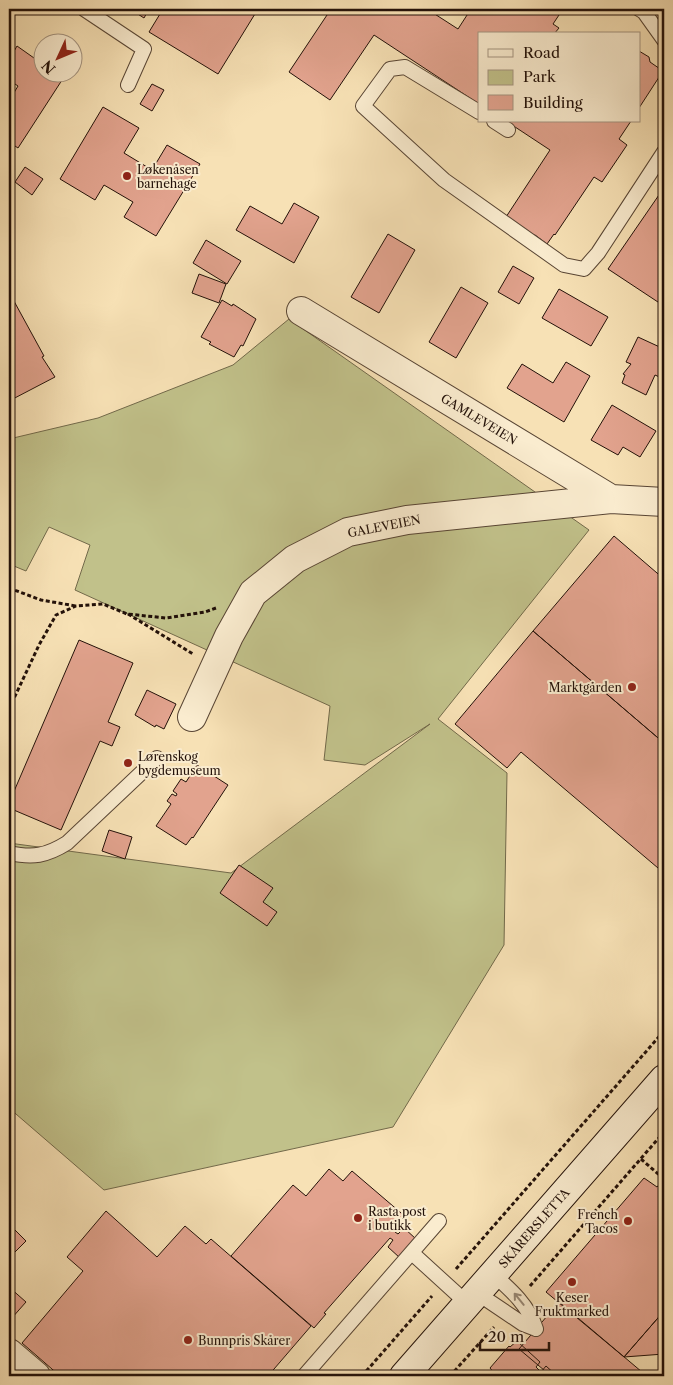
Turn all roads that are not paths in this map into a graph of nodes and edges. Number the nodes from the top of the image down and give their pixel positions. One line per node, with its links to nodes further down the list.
1 (84, 9): 4 (lane)
2 (639, 9): 3 (lane)
3 (664, 40)
4 (128, 85)
5 (478, 111): 8 (lane)
6 (496, 122): 7 (lane)
7 (508, 130)
8 (664, 152)
9 (301, 311): 10 (street, GAMLEVEIEN)
10 (611, 499): 11 (street, GAMLEVEIEN); 12 (street, GALEVEIEN)
11 (664, 502)
12 (192, 717)
13 (156, 758): 14 (lane)
14 (9, 853)
15 (664, 1079): 18 (street, SKÅRERSLETTA)
16 (439, 1222): 17 (lane)
17 (412, 1253): 18 (lane); 21 (lane)
18 (480, 1290): 22 (street, SKÅRERSLETTA)
19 (9, 1353): 20 (street)
20 (36, 1376)
21 (304, 1376)
22 (404, 1376)

